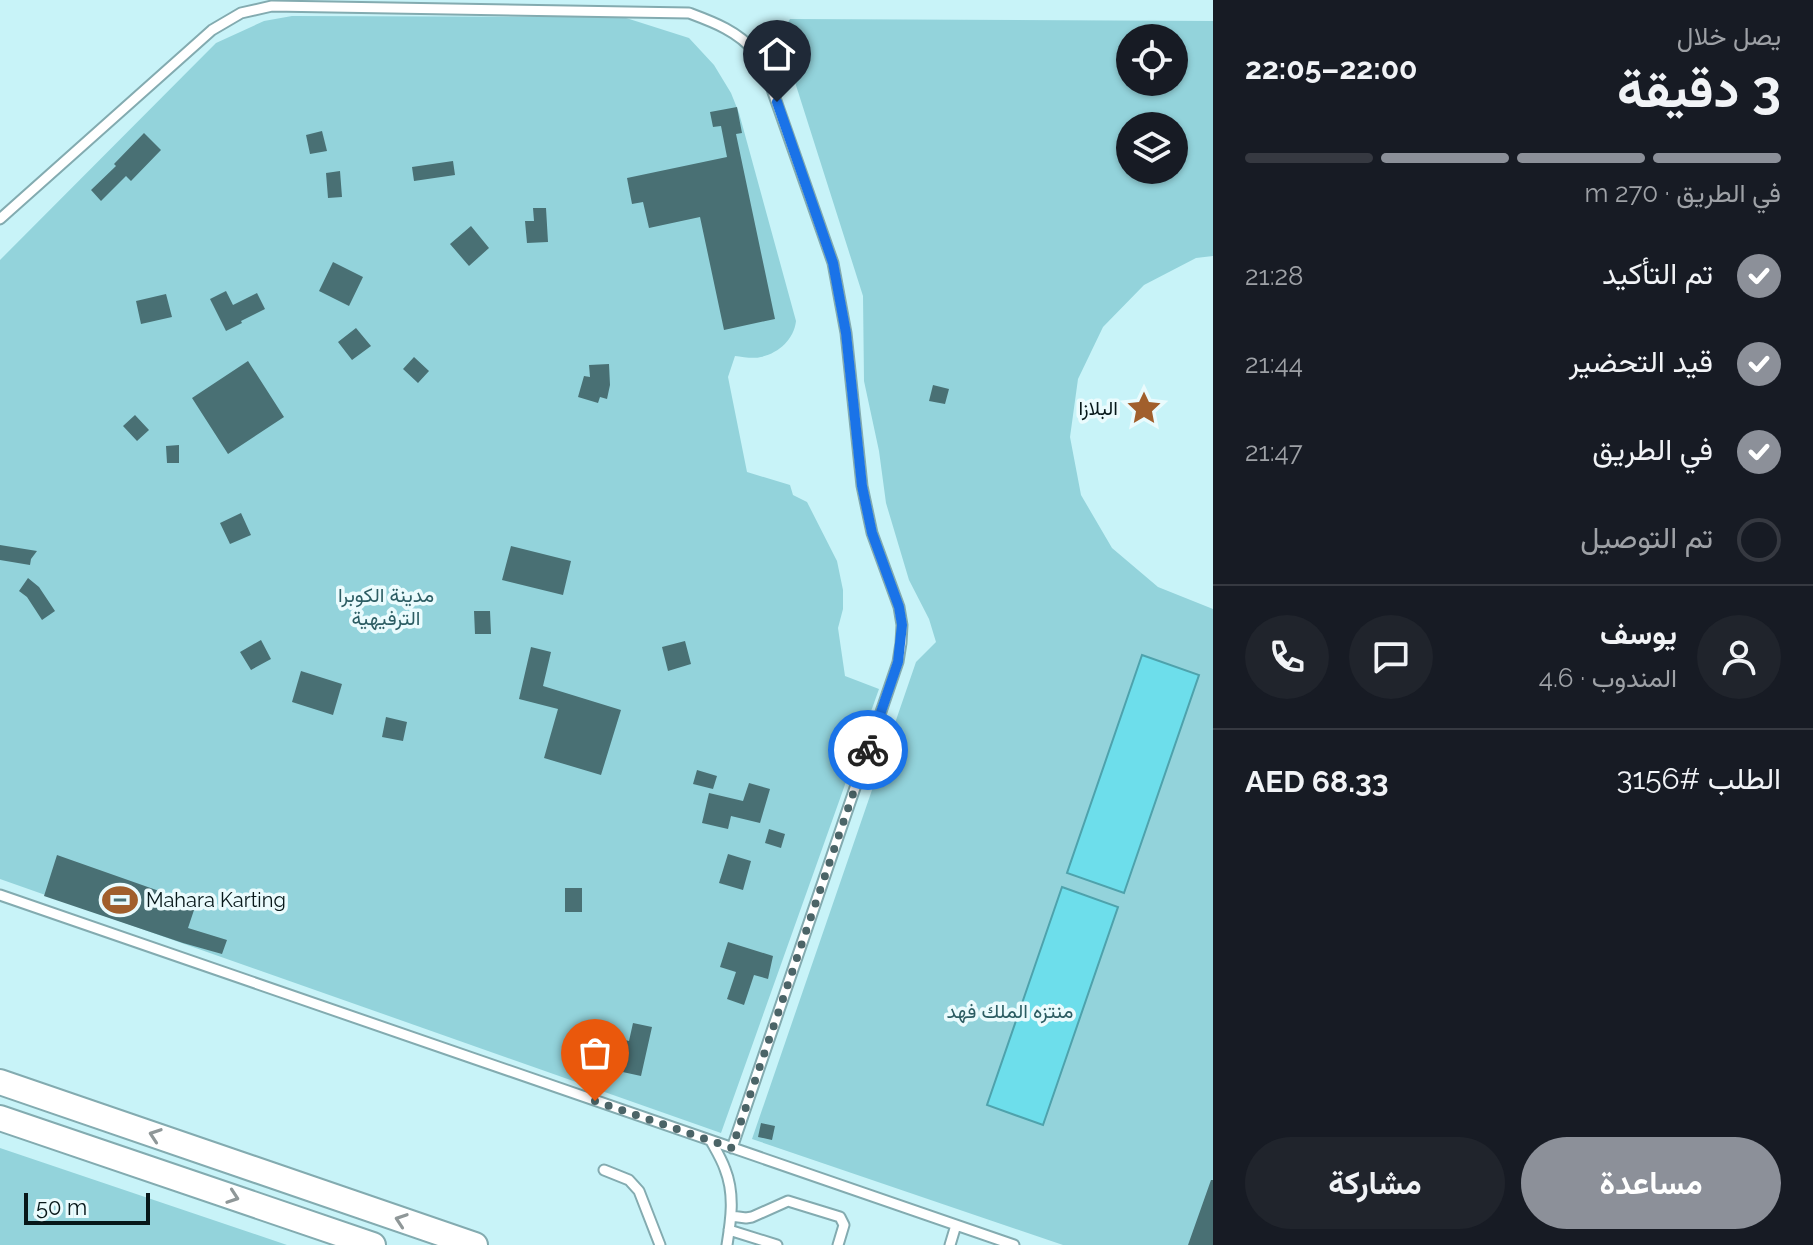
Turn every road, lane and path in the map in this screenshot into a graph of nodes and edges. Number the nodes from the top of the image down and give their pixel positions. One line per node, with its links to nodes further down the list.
1 (0, 219): 6 (lane)
2 (0, 895): 5 (lane)
3 (0, 1082): 8 (street, one-way to 3)
4 (0, 1118): 12 (street, one-way to 12)
5 (711, 1141): 6 (lane); 9 (lane)
6 (732, 1148): 10 (lane)
7 (604, 1170): 16 (lane)
8 (358, 1206): 12 (street); 15 (street, one-way to 8)
9 (731, 1216): 11 (lane); 19 (lane)
10 (956, 1225): 13 (lane); 20 (lane)
11 (729, 1230): 17 (lane); 18 (lane)
12 (347, 1237): 14 (street)
13 (994, 1242): 21 (lane)
14 (373, 1245)
15 (475, 1245)
16 (660, 1245)
17 (727, 1245)
18 (777, 1245)
19 (838, 1245)
20 (950, 1245)
21 (1014, 1245)

